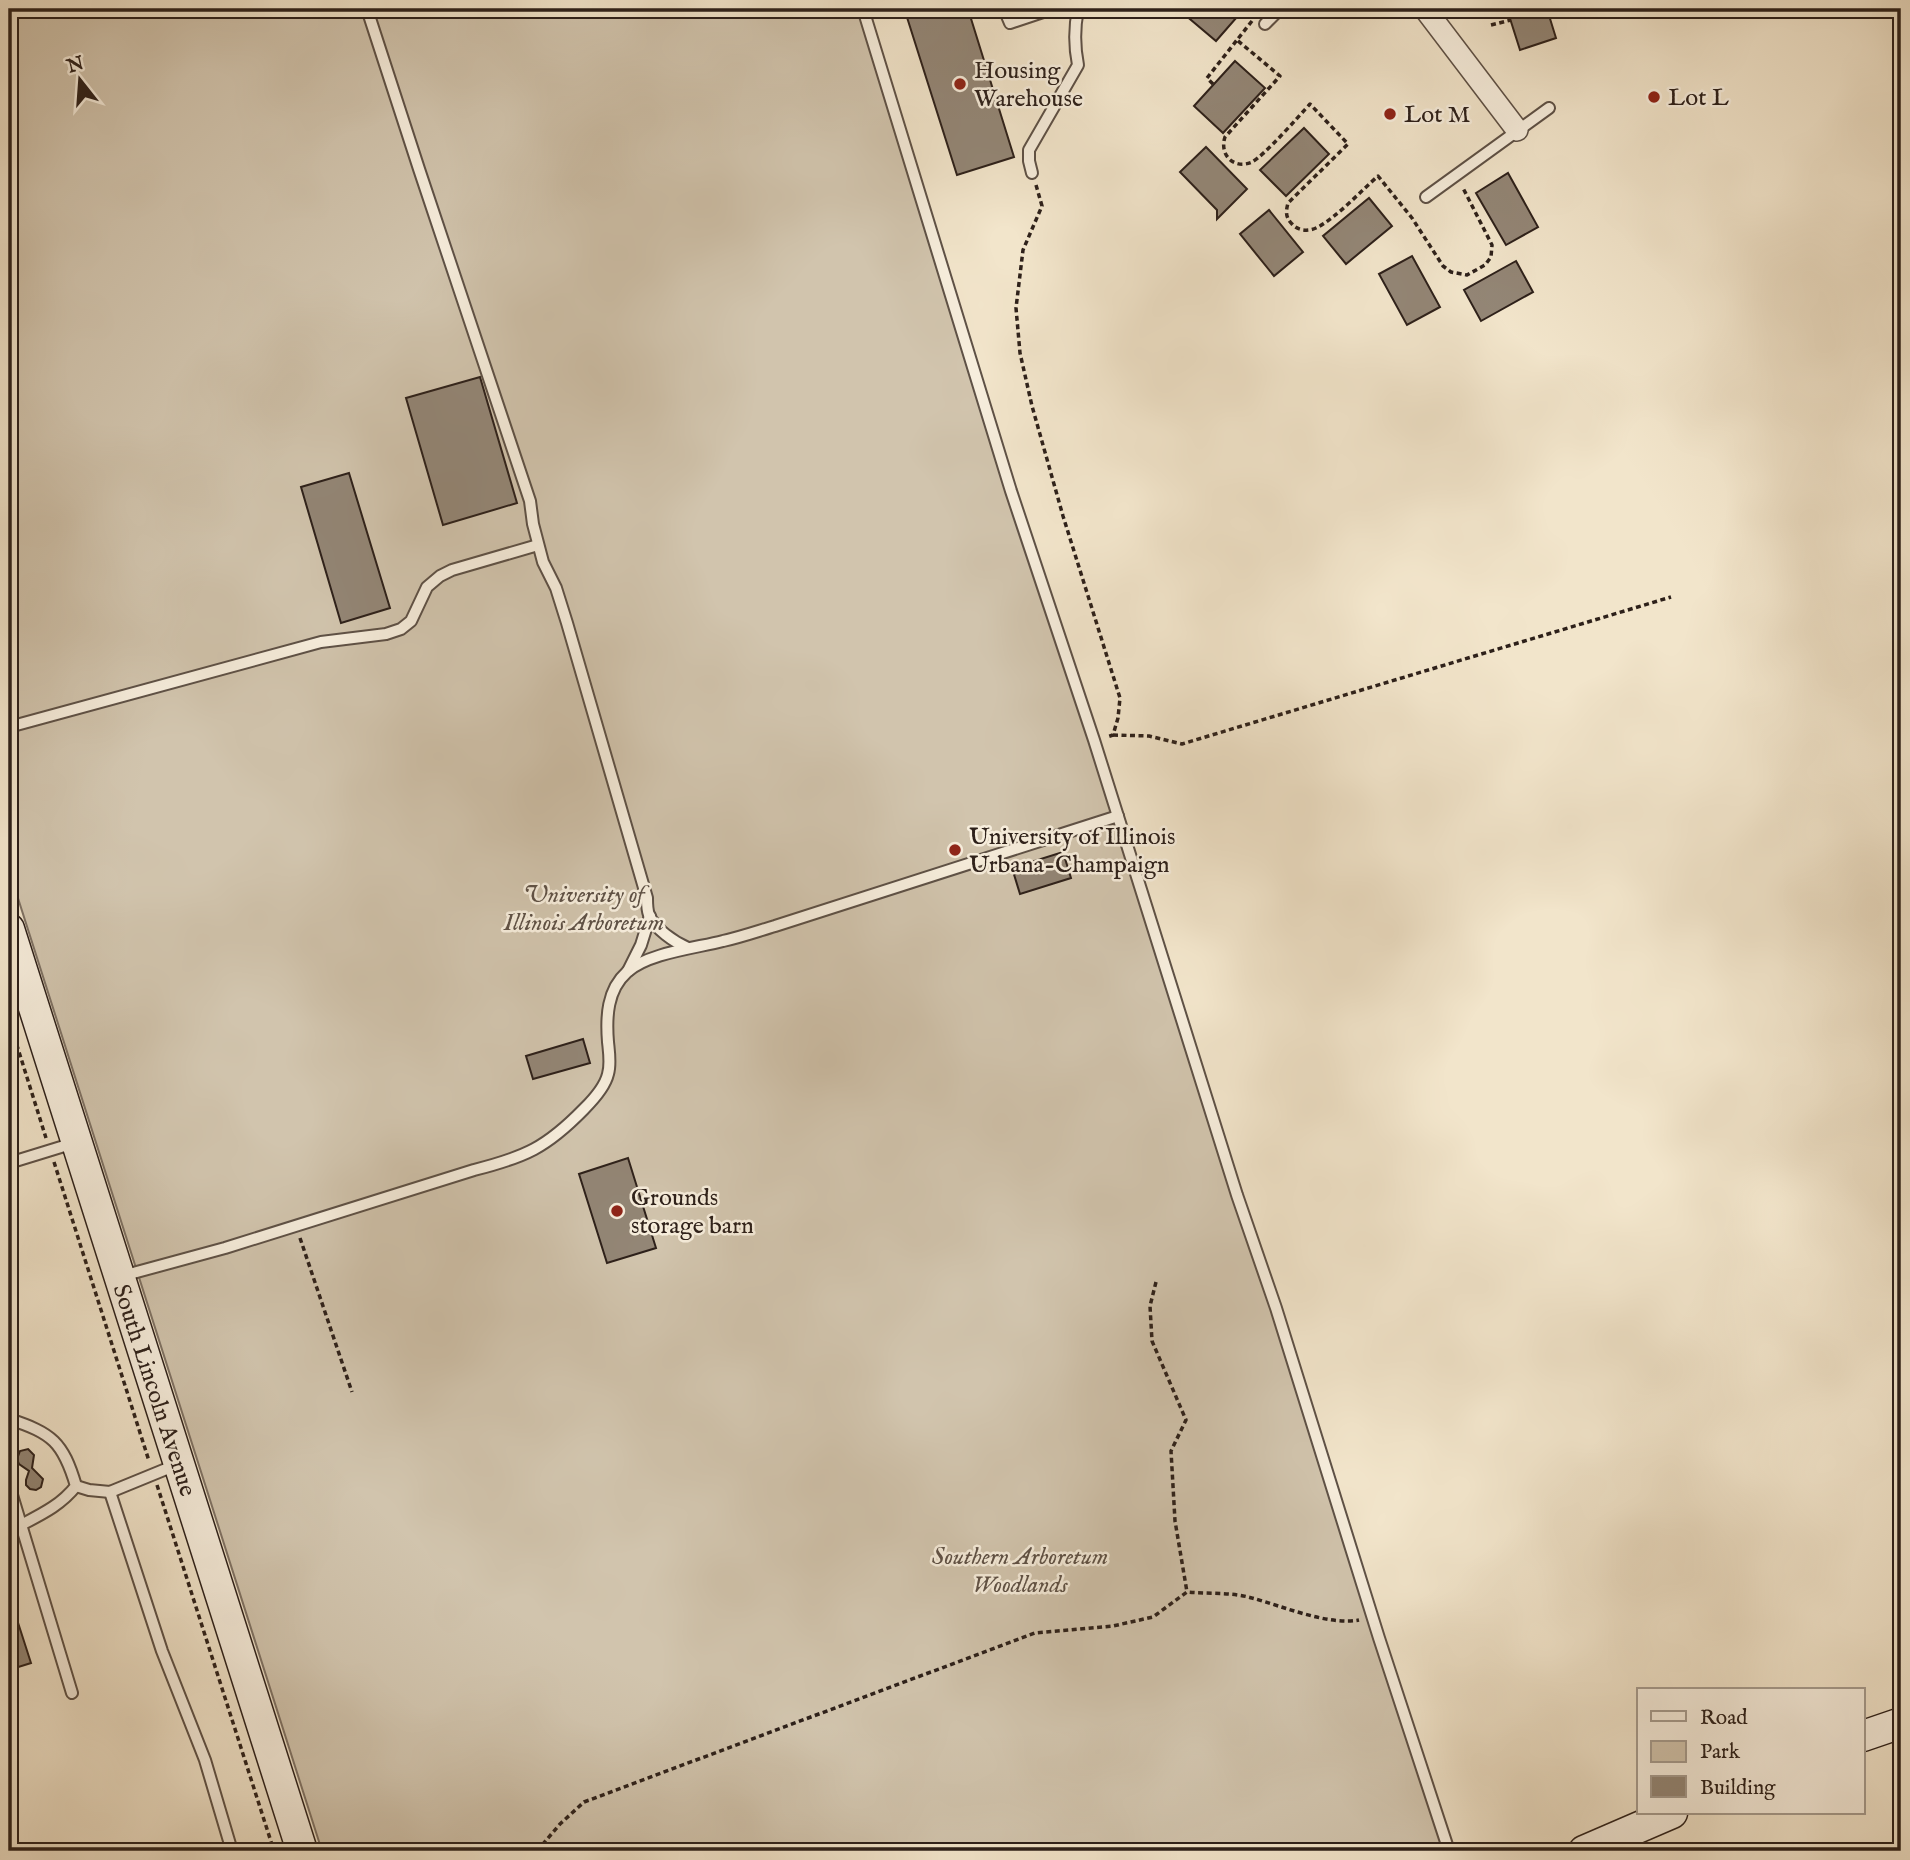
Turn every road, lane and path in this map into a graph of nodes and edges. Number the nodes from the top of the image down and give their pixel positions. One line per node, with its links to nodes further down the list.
1 (367, 9): 19 (lane)
2 (863, 9): 23 (lane)
3 (1004, 9): 4 (lane)
4 (1052, 9)
5 (1078, 9): 16 (lane)
6 (1280, 9): 10 (lane)
7 (1424, 9): 15 (street)
8 (1252, 20): 12 (path)
9 (1511, 20): 11 (path)
10 (1265, 24)
11 (1491, 25)
12 (1237, 40): 13 (path); 17 (path)
13 (1213, 84)
14 (1549, 108): 15 (lane)
15 (1517, 130): 18 (lane)
16 (1032, 173): 22 (path)
17 (1460, 185)
18 (1426, 197)
19 (538, 545): 21 (lane); 25 (lane)
20 (1671, 597): 22 (path)
21 (9, 727)
22 (1113, 735): 23 (path)
23 (1094, 740): 24 (lane)
24 (1118, 816): 27 (lane); 43 (lane)
25 (650, 916): 27 (lane); 28 (lane)
26 (9, 929): 30 (main road, South Lincoln Avenue)
27 (688, 948): 28 (lane)
28 (628, 971): 32 (lane)
29 (9, 1020): 30 (path)
30 (63, 1146): 31 (lane); 33 (main road, South Lincoln Avenue); 37 (path)
31 (9, 1163)
32 (296, 1226): 33 (lane); 35 (path)
33 (119, 1277): 37 (main road, South Lincoln Avenue)
34 (1156, 1282): 42 (path)
35 (352, 1392)
36 (9, 1419): 39 (lane)
37 (166, 1469): 40 (lane); 49 (path); 50 (main road, South Lincoln Avenue)
38 (9, 1485): 41 (lane)
39 (76, 1486): 40 (lane); 41 (lane)
40 (110, 1492): 48 (lane)
41 (21, 1525): 44 (lane)
42 (1187, 1592): 43 (path); 51 (path)
43 (1373, 1618): 52 (lane)
44 (72, 1693)
45 (1901, 1723): 46 (main road)
46 (1864, 1736)
47 (1670, 1814): 53 (main road)
48 (232, 1851)
49 (274, 1851)
50 (302, 1851)
51 (537, 1851)
52 (1450, 1851)
53 (1584, 1851)

